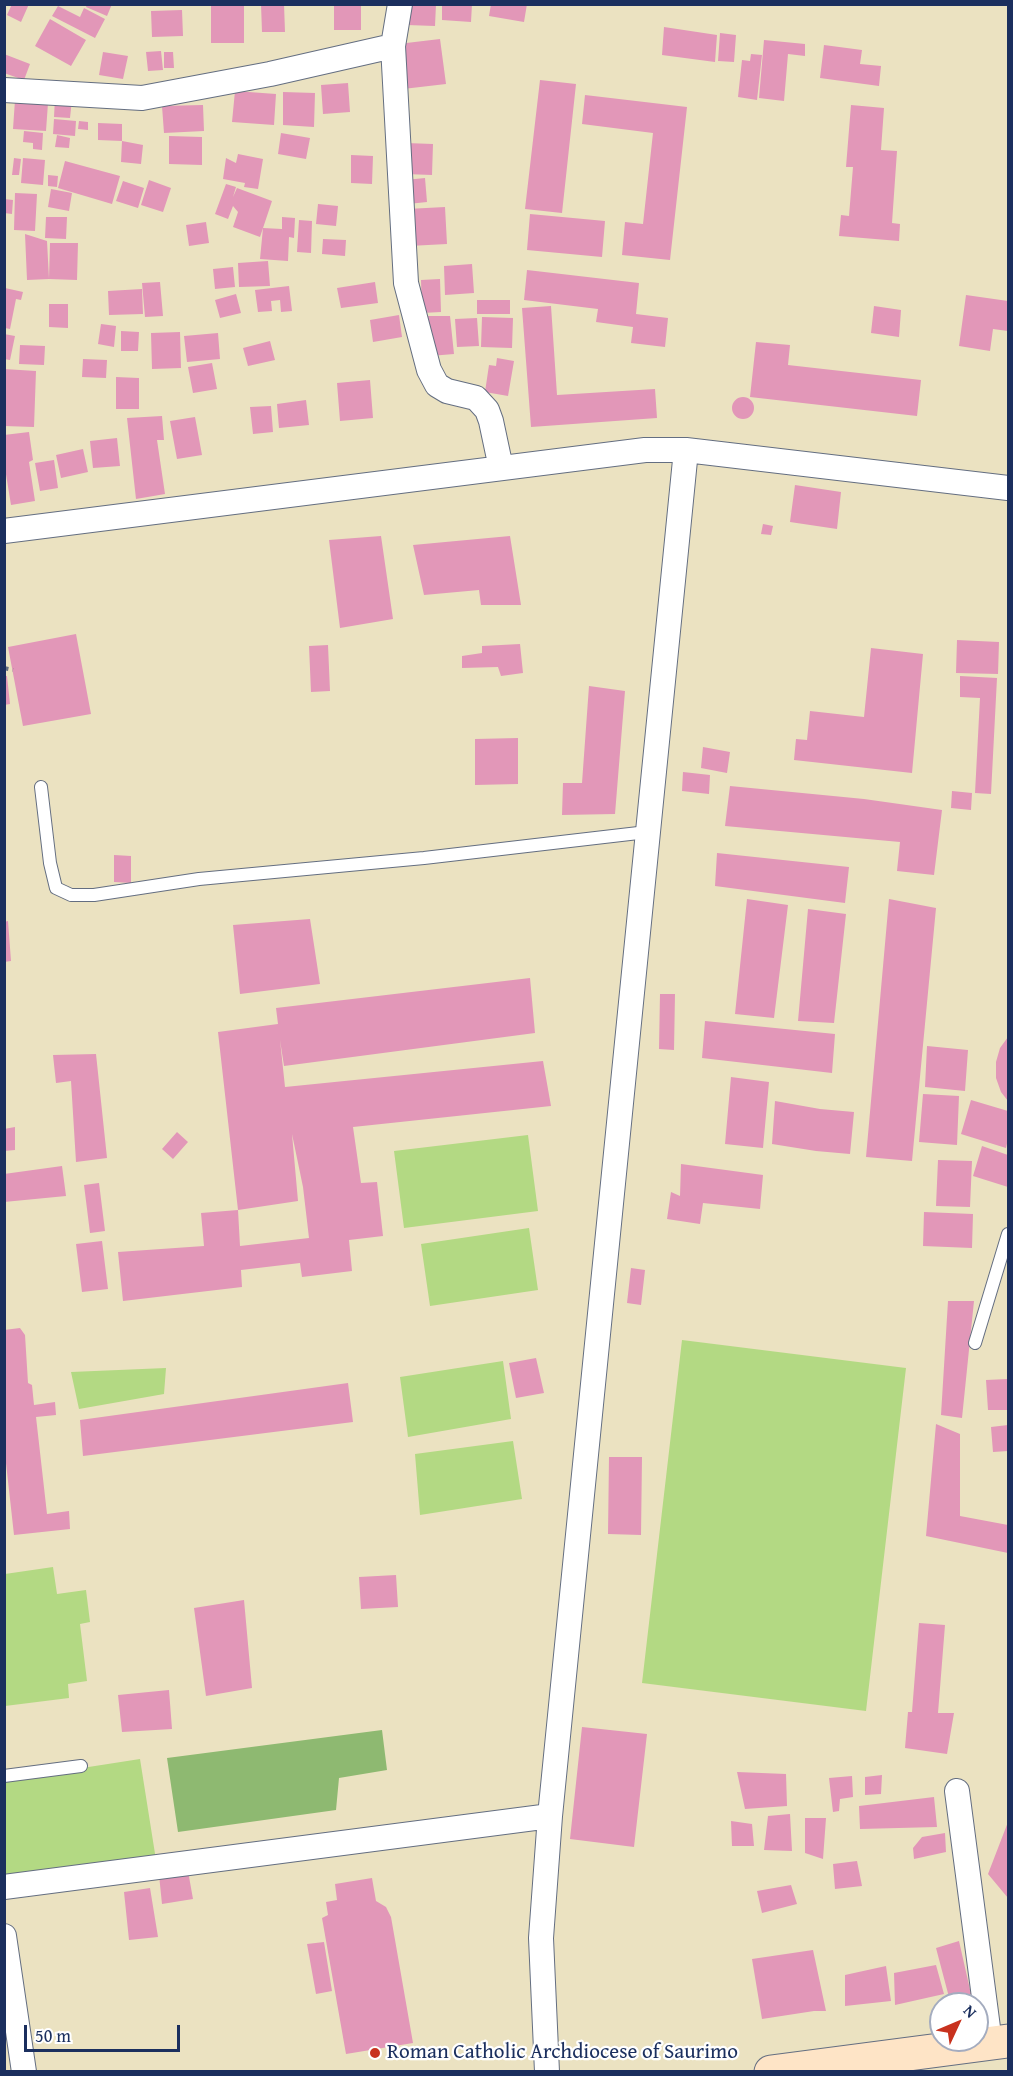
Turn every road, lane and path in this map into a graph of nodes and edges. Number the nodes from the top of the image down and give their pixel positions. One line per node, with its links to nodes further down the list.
1 (400, 4): 2 (street)
2 (393, 46): 3 (street); 5 (street)
3 (4, 90)
4 (686, 450): 5 (street); 6 (street); 11 (street)
5 (501, 468): 7 (street)
6 (1008, 488)
7 (4, 531)
8 (4, 668): 9 (path)
9 (13, 670)
10 (41, 787): 11 (lane)
11 (647, 832): 17 (street)
12 (1008, 1234): 13 (lane)
13 (975, 1342)
14 (81, 1766): 15 (lane)
15 (4, 1776)
16 (957, 1791): 20 (street)
17 (550, 1816): 18 (street); 22 (street)
18 (4, 1887)
19 (4, 1936): 21 (street)
20 (999, 2042): 23 (main road)
21 (24, 2072)
22 (547, 2072)
23 (771, 2072)

